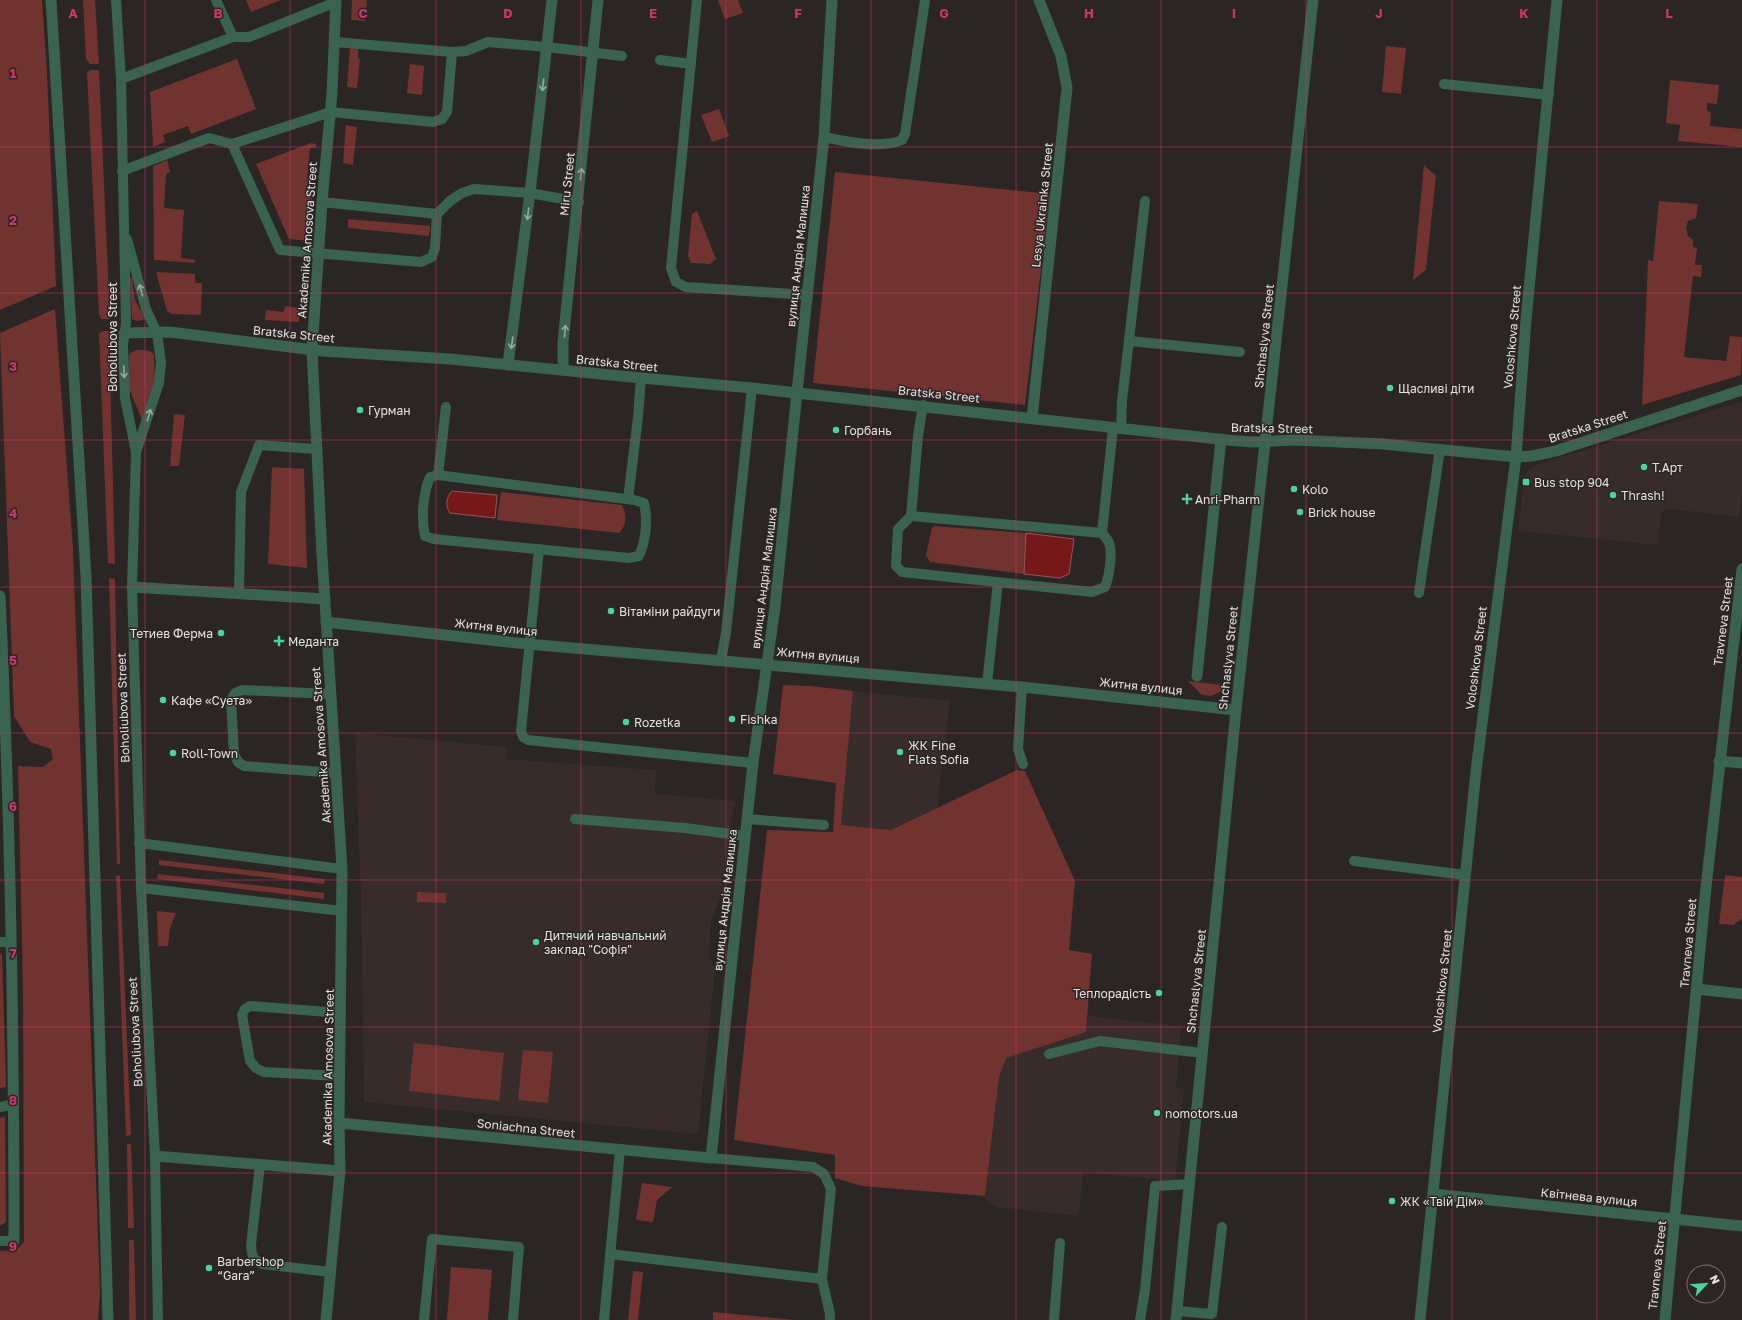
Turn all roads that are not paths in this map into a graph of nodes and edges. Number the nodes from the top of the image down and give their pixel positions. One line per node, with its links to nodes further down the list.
1 (51, 0): 120 (street)
2 (116, 0): 21 (lane, Boholiubova Street)
3 (216, 0): 13 (lane)
4 (552, 0): 15 (street)
5 (598, 0): 17 (street, Miru Street)
6 (697, 0): 20 (lane)
7 (832, 0): 25 (street, вулиця Андрія Малишка)
8 (925, 0): 25 (lane)
9 (1039, 0): 49 (street, Lesya Ukrainka Street)
10 (1313, 0): 52 (street, Shchaslyva Street)
11 (1557, 0): 23 (street, Voloshkova Street)
12 (336, 1): 13 (lane); 14 (street, Akademika Amosova Street)
13 (232, 37): 21 (lane)
14 (335, 42): 16 (lane); 24 (street, Akademika Amosova Street)
15 (547, 46): 16 (lane); 17 (lane); 28 (street, one-way to 28)
16 (452, 52): 24 (lane)
17 (593, 52): 18 (lane); 31 (street, Miru Street, one-way to 17)
18 (622, 56)
19 (660, 60): 20 (lane)
20 (691, 64): 35 (lane)
21 (122, 79): 27 (lane, Boholiubova Street)
22 (1444, 84): 23 (lane)
23 (1548, 95): 56 (street, Voloshkova Street)
24 (331, 112): 26 (lane); 30 (street, Akademika Amosova Street)
25 (824, 137): 35 (street, вулиця Андрія Малишка)
26 (232, 144): 27 (lane); 34 (lane)
27 (122, 171): 33 (lane, Boholiubova Street)
28 (530, 193): 31 (lane); 32 (lane); 41 (street, one-way to 41)
29 (1145, 201): 38 (lane)
30 (322, 202): 32 (lane); 34 (street, Akademika Amosova Street)
31 (579, 202): 42 (street, Miru Street, one-way to 31)
32 (437, 214): 34 (lane)
33 (124, 230): 36 (lane, Boholiubova Street); 37 (lane, one-way to 33)
34 (319, 253): 39 (street, Akademika Amosova Street)
35 (808, 295): 46 (street, вулиця Андрія Малишка)
36 (124, 333): 37 (street, Bratska Street); 55 (lane, Boholiubova Street, one-way to 55)
37 (157, 333): 39 (street, Bratska Street); 55 (lane, one-way to 37)
38 (1130, 341): 40 (lane); 50 (lane)
39 (312, 350): 41 (street, Bratska Street); 53 (street, Akademika Amosova Street)
40 (1240, 352)
41 (508, 365): 42 (street, Bratska Street)
42 (563, 370): 43 (street, Bratska Street)
43 (641, 378): 44 (street, Bratska Street); 58 (lane)
44 (752, 388): 46 (street, Bratska Street); 71 (lane)
45 (1742, 390): 56 (street, Bratska Street)
46 (797, 392): 47 (street, Bratska Street); 72 (street, вулиця Андрія Малишка)
47 (923, 406): 49 (street, Bratska Street); 59 (lane)
48 (446, 407): 57 (lane)
49 (1032, 418): 50 (street, Bratska Street)
50 (1117, 428): 51 (street, Bratska Street); 60 (lane)
51 (1220, 439): 52 (street, Bratska Street); 73 (street)
52 (1265, 441): 54 (street, Bratska Street); 77 (street, Shchaslyva Street)
53 (316, 449): 65 (lane); 68 (street, Akademika Amosova Street)
54 (1440, 449): 56 (street, Bratska Street); 66 (lane)
55 (136, 452): 64 (lane, Boholiubova Street)
56 (1516, 457): 90 (street, Voloshkova Street)
57 (438, 476): 58 (lane); 61 (lane)
58 (628, 499): 61 (lane)
59 (911, 516): 60 (lane); 63 (lane)
60 (1102, 533): 63 (lane)
61 (539, 549): 70 (lane)
62 (1742, 569): 78 (street, Travneva Street)
63 (998, 582): 74 (lane)
64 (132, 587): 65 (street); 87 (lane, Boholiubova Street)
65 (239, 593): 68 (street)
66 (1419, 593)
67 (0, 596): 93 (street)
68 (325, 599): 69 (street, Akademika Amosova Street)
69 (326, 622): 70 (street, Житня вулиця); 76 (street, Akademika Amosova Street)
70 (530, 644): 71 (street, Житня вулиця); 79 (lane)
71 (721, 660): 72 (street, Житня вулиця)
72 (767, 664): 74 (street, Житня вулиця); 79 (street, вулиця Андрія Малишка)
73 (1197, 676)
74 (987, 684): 75 (street, Житня вулиця)
75 (1022, 687): 77 (street, Житня вулиця); 81 (lane)
76 (331, 694): 82 (street, Akademika Amosova Street); 82 (lane)
77 (1236, 710): 97 (street, Shchaslyva Street)
78 (1719, 761): 80 (street); 94 (street, Travneva Street)
79 (753, 763): 84 (street, вулиця Андрія Малишка)
80 (1742, 763)
81 (1023, 764)
82 (336, 773): 89 (street, Akademika Amosova Street)
83 (575, 818): 86 (lane)
84 (747, 819): 85 (lane); 86 (street, вулиця Андрія Малишка)
85 (824, 825)
86 (745, 836): 105 (street, вулиця Андрія Малишка)
87 (139, 843): 89 (lane); 91 (lane, Boholiubova Street)
88 (1354, 861): 90 (lane)
89 (342, 869): 92 (street, Akademika Amosova Street)
90 (1465, 875): 109 (street, Voloshkova Street)
91 (140, 888): 92 (lane); 104 (lane, Boholiubova Street)
92 (342, 911): 96 (street, Akademika Amosova Street)
93 (6, 942): 100 (street)
94 (1697, 989): 95 (street); 110 (street, Travneva Street)
95 (1742, 994)
96 (341, 1013): 99 (street, Akademika Amosova Street); 99 (lane)
97 (1202, 1053): 98 (lane); 108 (street, Shchaslyva Street)
98 (1049, 1054)
99 (340, 1076): 102 (street, Akademika Amosova Street)
100 (14, 1104): 101 (lane); 114 (street)
101 (0, 1107)
102 (339, 1123): 103 (street, Soniachna Street); 107 (street, Akademika Amosova Street)
103 (620, 1150): 105 (street, Soniachna Street); 116 (lane)
104 (155, 1156): 106 (street); 121 (lane, Boholiubova Street)
105 (710, 1158): 118 (lane)
106 (260, 1165): 107 (street); 117 (lane)
107 (340, 1171): 117 (street, Akademika Amosova Street)
108 (1190, 1184): 119 (street, Shchaslyva Street); 128 (lane)
109 (1433, 1194): 110 (street, Квітнева вулиця); 129 (street, Voloshkova Street)
110 (1675, 1219): 111 (street, Квітнева вулиця); 130 (street, Travneva Street)
111 (1742, 1226)
112 (1222, 1227): 119 (lane)
113 (0, 1241): 114 (lane)
114 (14, 1241)
115 (1060, 1242): 127 (lane)
116 (610, 1254): 118 (lane); 125 (lane)
117 (330, 1272): 122 (street, Akademika Amosova Street)
118 (822, 1278): 126 (lane)
119 (1177, 1315)
120 (108, 1320)
121 (158, 1320)
122 (326, 1320)
123 (424, 1320): 124 (lane)
124 (513, 1320)
125 (604, 1320)
126 (830, 1320)
127 (1054, 1320)
128 (1140, 1320)
129 (1420, 1320)
130 (1665, 1320)

